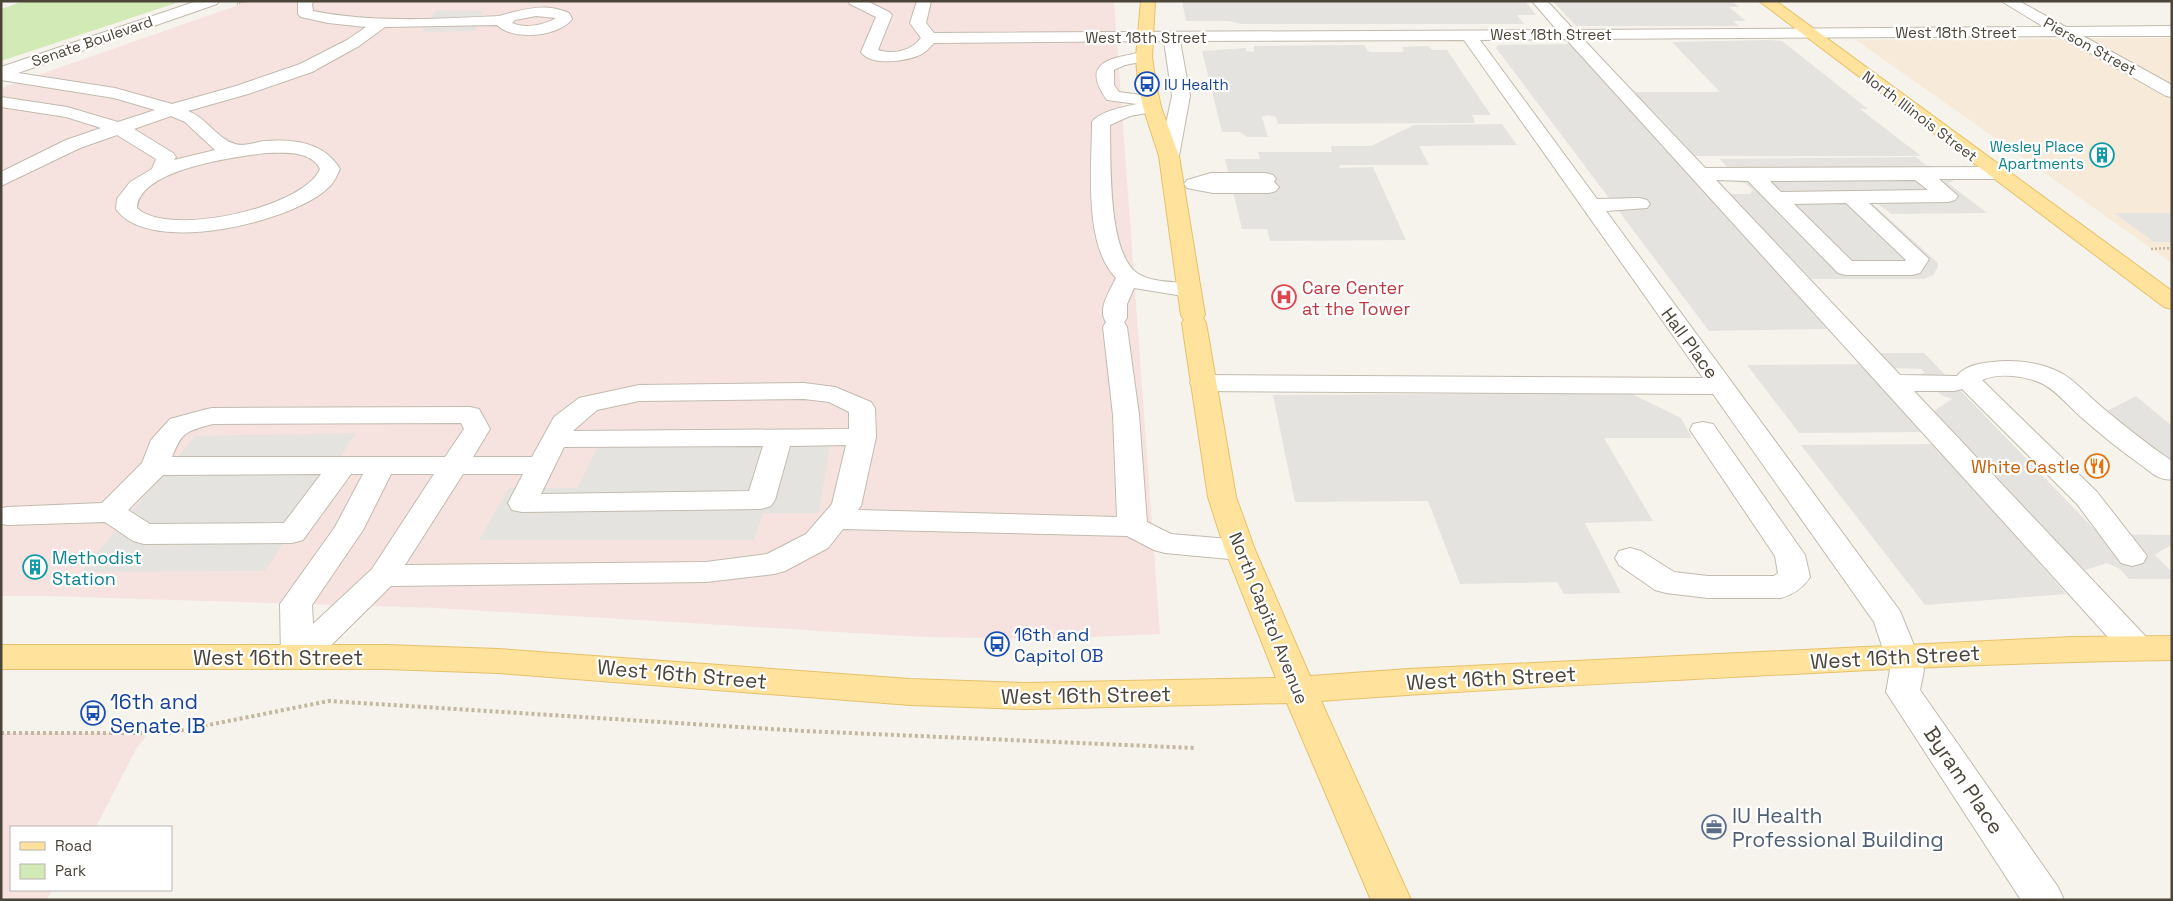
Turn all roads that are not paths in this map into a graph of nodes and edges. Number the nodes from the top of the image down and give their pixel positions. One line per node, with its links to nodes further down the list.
1 (212, 1): 21 (street, Senate Boulevard)
2 (307, 1): 11 (street)
3 (855, 1): 9 (street)
4 (1148, 1): 17 (main road, North Capitol Avenue)
5 (1539, 1): 15 (street)
6 (1766, 1): 14 (main road, North Illinois Street)
7 (2008, 1): 13 (street, Pierson Street)
8 (922, 8): 9 (street); 19 (street)
9 (884, 15): 19 (street)
10 (505, 20): 11 (street)
11 (383, 22): 25 (street)
12 (2172, 31): 13 (street, West 18th Street)
13 (2064, 32): 14 (street, West 18th Street); 22 (street, Pierson Street)
14 (1808, 33): 15 (street, West 18th Street); 30 (main road, North Illinois Street)
15 (1571, 34): 16 (street, West 18th Street); 31 (street)
16 (1469, 35): 18 (street, West 18th Street); 40 (street, Hall Place)
17 (1145, 36): 18 (street, West 18th Street); 19 (street, West 18th Street); 20 (main road, North Capitol Avenue)
18 (1171, 36): 28 (street)
19 (929, 38)
20 (1144, 57): 24 (main road, North Capitol Avenue); 24 (street)
21 (1, 74): 25 (street)
22 (2172, 92)
23 (1, 102): 26 (street)
24 (1152, 104): 28 (main road, North Capitol Avenue); 41 (street)
25 (171, 110): 26 (street); 27 (street)
26 (117, 129): 29 (street); 34 (street)
27 (235, 151): 29 (street); 29 (street)
28 (1169, 156): 36 (main road, North Capitol Avenue)
29 (160, 173)
30 (1997, 173): 32 (street); 43 (main road, North Illinois Street)
31 (1699, 174): 33 (street); 45 (street)
32 (1920, 174): 33 (street); 37 (street)
33 (1753, 175): 38 (street)
34 (1, 180)
35 (1267, 183): 36 (street)
36 (1184, 184): 42 (main road, North Capitol Avenue)
37 (1850, 197): 38 (street); 38 (street)
38 (1776, 198)
39 (1640, 204): 40 (street)
40 (1591, 205): 47 (street, Hall Place)
41 (1128, 277): 42 (street); 61 (street)
42 (1189, 290): 44 (main road, North Capitol Avenue)
43 (2172, 302)
44 (1203, 383): 47 (street); 62 (main road, North Capitol Avenue)
45 (1893, 383): 46 (street); 66 (street)
46 (1954, 383)
47 (1721, 386): 68 (street, Hall Place)
48 (1703, 430): 64 (street)
49 (862, 437): 50 (street); 51 (street); 60 (street)
50 (779, 438): 51 (street); 55 (street)
51 (556, 439): 55 (street)
52 (342, 465): 53 (street); 56 (street); 58 (street)
53 (382, 465): 54 (street); 70 (street)
54 (453, 465): 55 (street); 56 (street); 65 (street)
55 (542, 465)
56 (154, 466): 58 (street)
57 (2168, 471): 63 (street)
58 (110, 512): 59 (street)
59 (8, 516)
60 (835, 518): 61 (street); 65 (street)
61 (1132, 527): 62 (street)
62 (1240, 550): 71 (main road, North Capitol Avenue)
63 (2132, 556)
64 (1630, 558)
65 (383, 576): 70 (street)
66 (2137, 648): 67 (main road, West 16th Street); 68 (main road, West 16th Street)
67 (2172, 648)
68 (1902, 656): 71 (main road, West 16th Street); 73 (street, Byram Place)
69 (1, 657): 70 (main road, West 16th Street)
70 (298, 657): 71 (main road, West 16th Street)
71 (1298, 690): 72 (main road, North Capitol Avenue)
72 (1391, 900)
73 (2044, 900)

